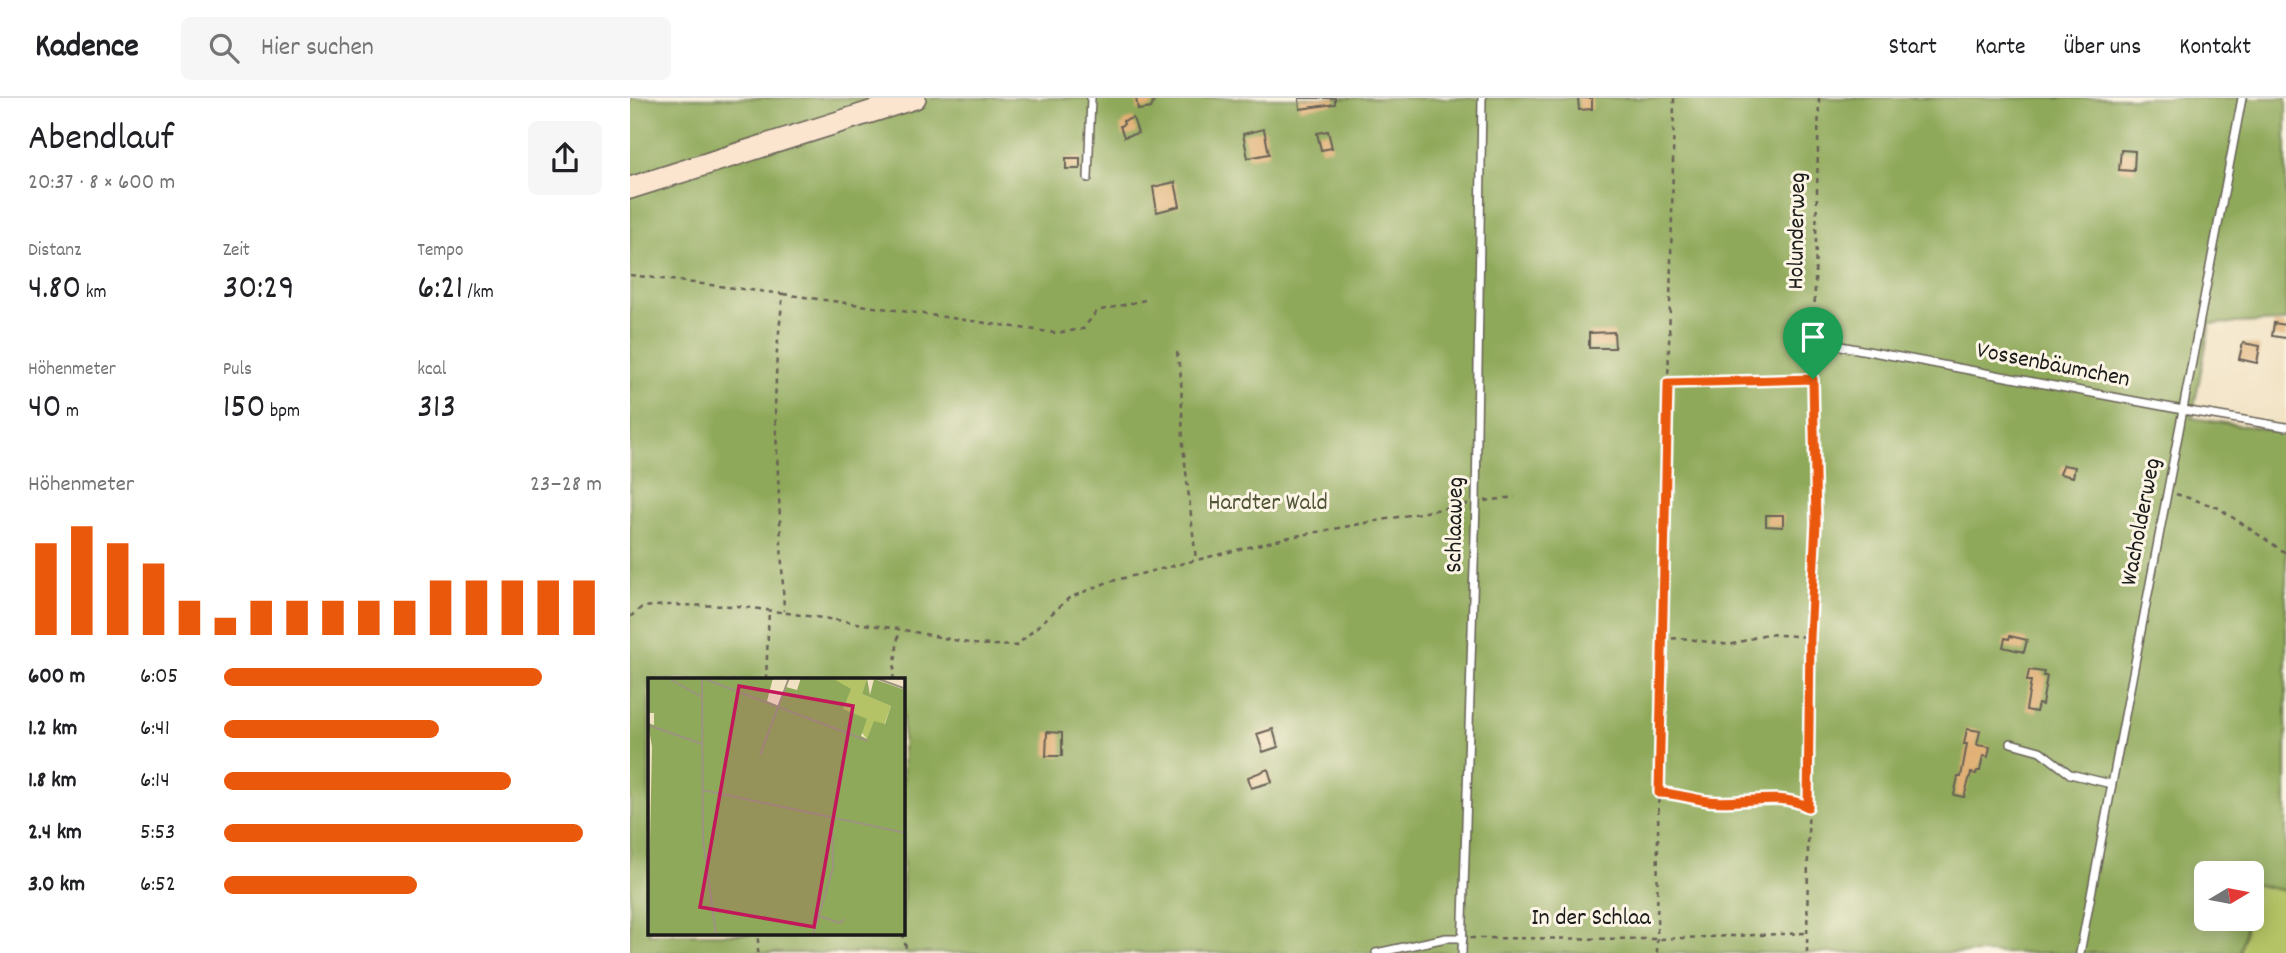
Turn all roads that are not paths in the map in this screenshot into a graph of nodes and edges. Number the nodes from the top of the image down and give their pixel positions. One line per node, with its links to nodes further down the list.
1 (915, 98): 6 (main road)
2 (1091, 98): 5 (lane)
3 (1482, 98): 12 (lane, Schlaaweg)
4 (2242, 98): 8 (lane, Wacholderweg)
5 (1088, 178)
6 (630, 188)
7 (1814, 341): 8 (lane, Vossenbäumchen)
8 (2183, 410): 9 (lane, Vossenbäumchen); 11 (lane, Wacholderweg)
9 (2286, 427)
10 (2011, 743): 11 (lane)
11 (2111, 784): 15 (lane, Wacholderweg)
12 (1463, 938): 13 (lane); 14 (lane, Schlaaweg)
13 (1376, 953)
14 (1462, 953)
15 (2080, 953)

